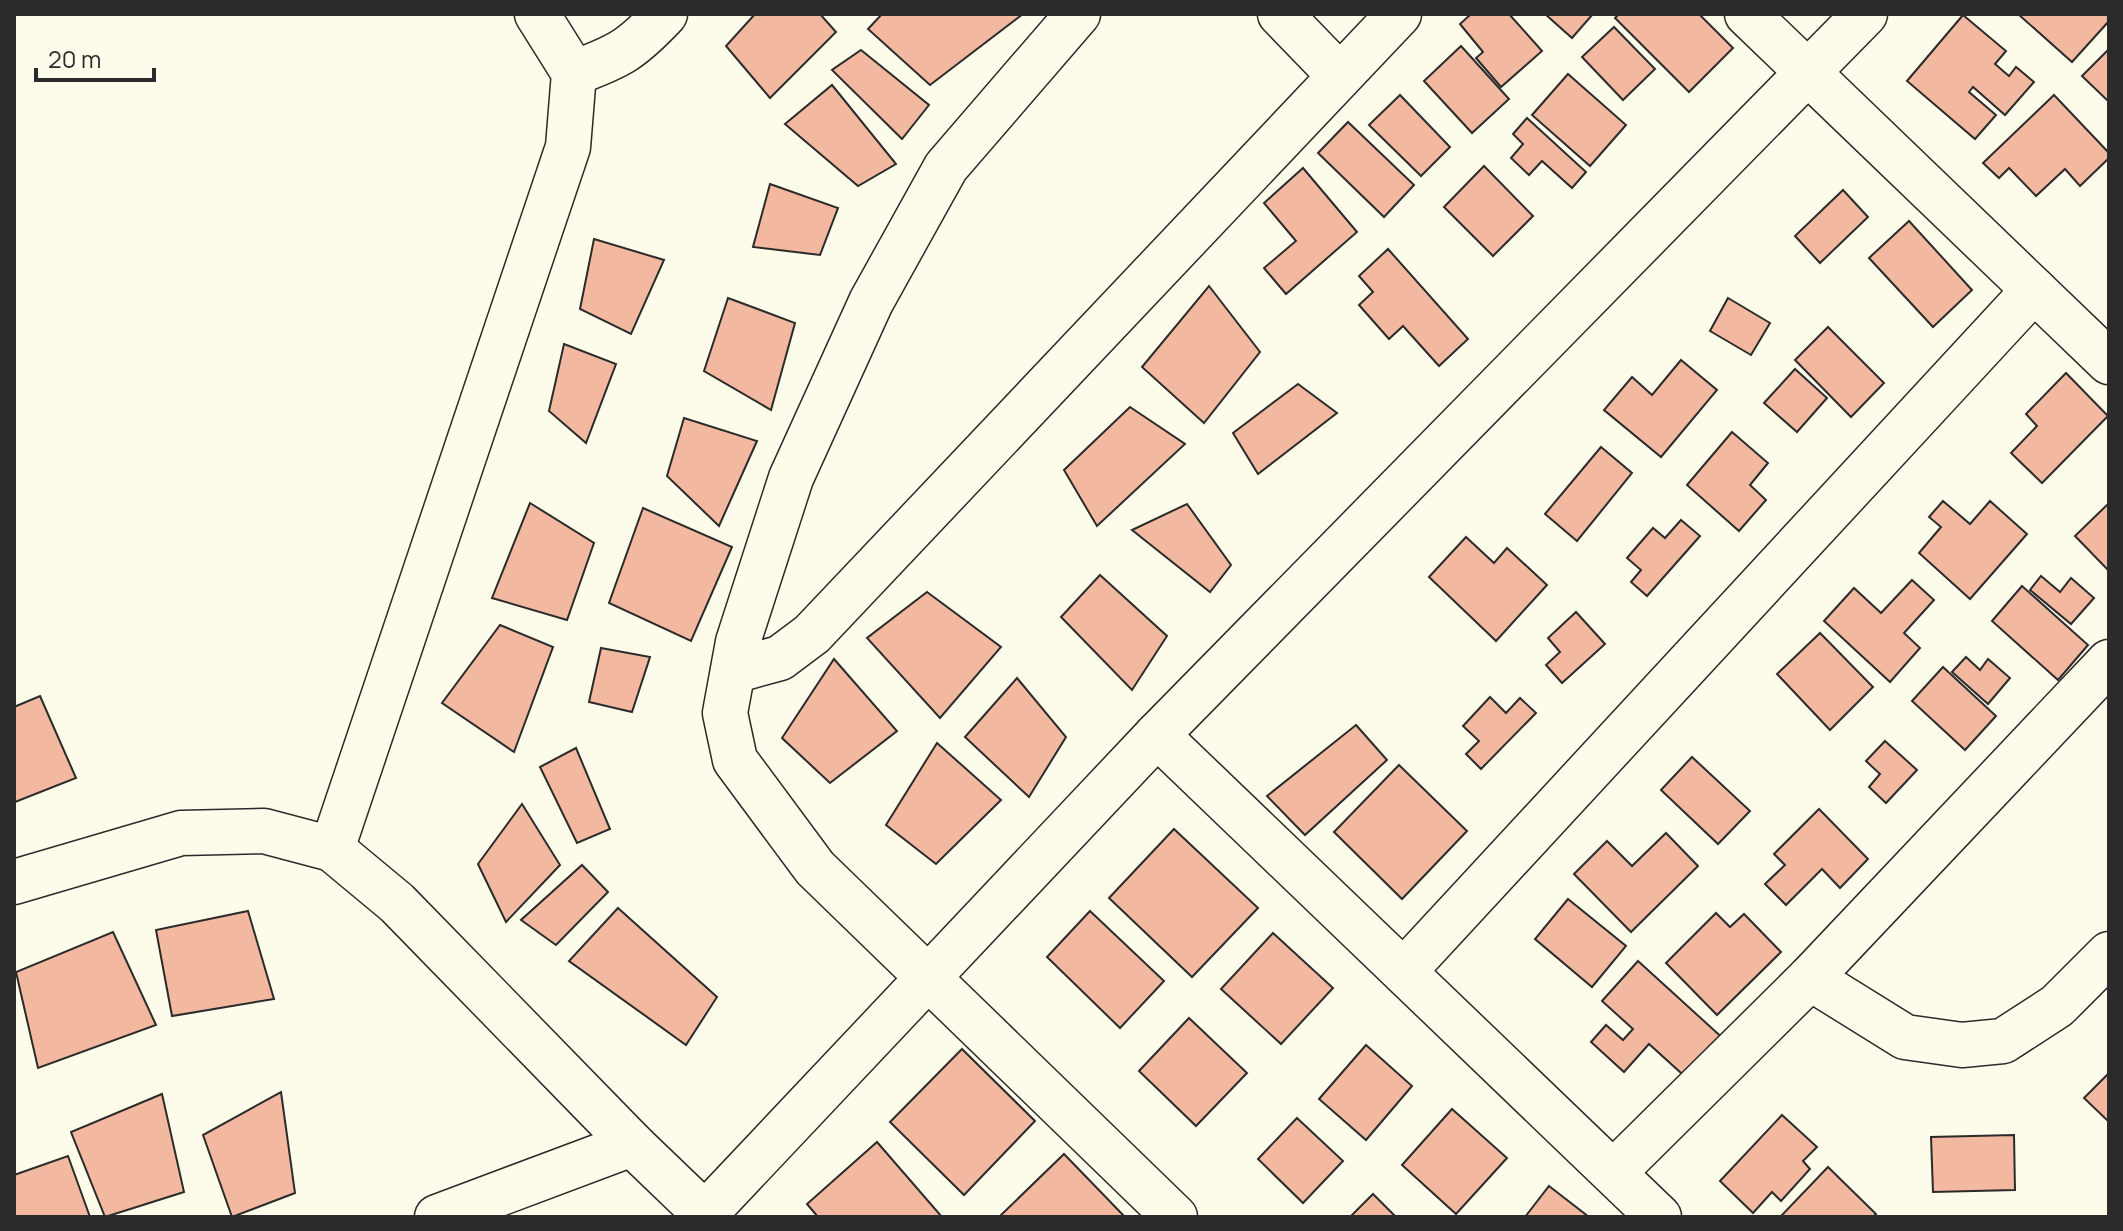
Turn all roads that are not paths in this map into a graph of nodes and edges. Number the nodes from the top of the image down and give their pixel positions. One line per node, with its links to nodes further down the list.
1 (537, 14): 9 (street)
2 (665, 14): 9 (street)
3 (1078, 14): 14 (street)
4 (1280, 14): 10 (street)
5 (1399, 14): 10 (street)
6 (1747, 14): 8 (street)
7 (1865, 14): 8 (street)
8 (1808, 71): 11 (street); 15 (street)
9 (574, 73): 16 (street)
10 (1339, 75): 14 (street)
11 (2034, 290): 12 (street); 19 (street)
12 (2109, 362)
13 (2109, 662): 20 (street)
14 (733, 671): 21 (street)
15 (1157, 735): 19 (street); 21 (street)
16 (332, 849): 17 (street); 22 (street)
17 (14, 882)
18 (2109, 954): 20 (street)
19 (1404, 971): 23 (street)
20 (1810, 978): 23 (street)
21 (929, 979): 24 (street); 26 (street)
22 (632, 1144): 24 (street); 25 (street)
23 (1614, 1172): 27 (street)
24 (707, 1216)
25 (437, 1217)
26 (1175, 1217)
27 (1659, 1217)

